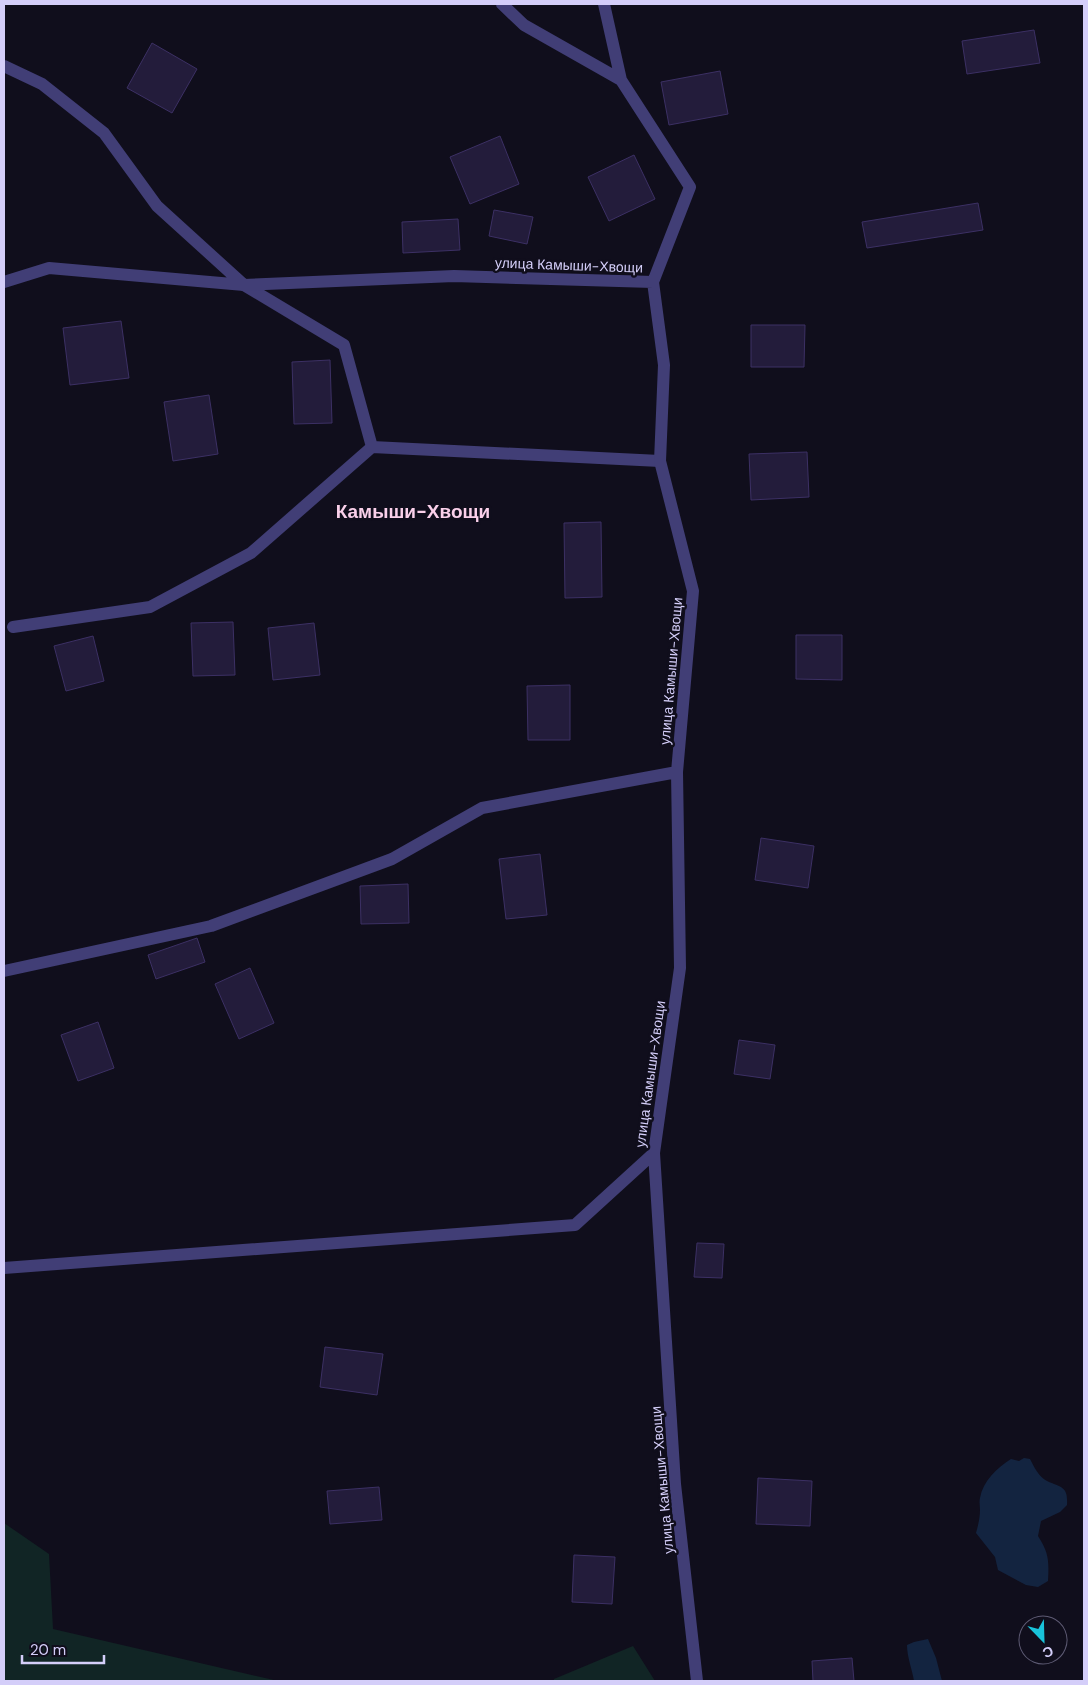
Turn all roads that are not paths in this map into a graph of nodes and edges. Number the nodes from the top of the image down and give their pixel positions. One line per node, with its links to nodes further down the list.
1 (502, 4): 4 (street)
2 (604, 4): 4 (street)
3 (4, 66): 7 (street)
4 (621, 80): 6 (street)
5 (4, 282): 7 (street, улица Камыши-Хвощи)
6 (653, 282): 7 (street, улица Камыши-Хвощи); 9 (street, улица Камыши-Хвощи)
7 (244, 285): 8 (street)
8 (372, 447): 9 (street); 10 (street)
9 (660, 460): 11 (street, улица Камыши-Хвощи)
10 (13, 627)
11 (677, 772): 12 (street); 13 (street, улица Камыши-Хвощи)
12 (4, 971)
13 (654, 1153): 14 (street); 15 (street, улица Камыши-Хвощи)
14 (4, 1268)
15 (697, 1681)

